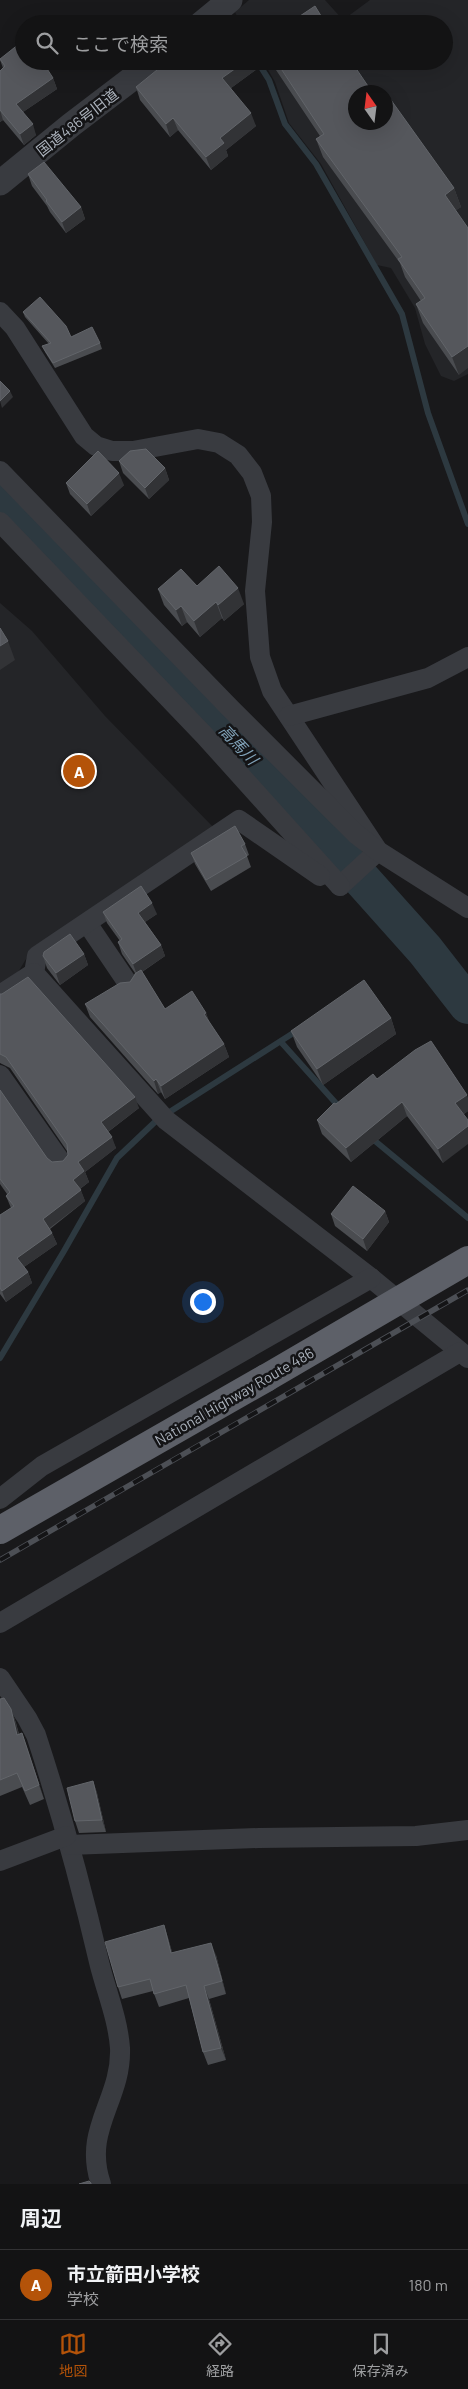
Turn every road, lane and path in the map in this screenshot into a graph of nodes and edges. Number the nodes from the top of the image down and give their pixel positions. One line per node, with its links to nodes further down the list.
1 (230, 0): 2 (street)
2 (212, 15)
3 (143, 70): 4 (street, 国道486号旧道)
4 (0, 183)
5 (0, 312): 9 (street)
6 (0, 471): 10 (street)
7 (0, 522): 11 (street)
8 (468, 657): 9 (street)
9 (289, 716): 10 (street)
10 (374, 855): 11 (street); 12 (street)
11 (343, 883): 13 (street)
12 (468, 908)
13 (87, 923): 14 (street); 15 (street)
14 (34, 974): 16 (street); 20 (street)
15 (129, 986)
16 (0, 995)
17 (0, 1075): 18 (street)
18 (61, 1162)
19 (468, 1260): 23 (highway, National Highway Route 486, bridge)
20 (371, 1278): 21 (street); 22 (street)
21 (464, 1355): 24 (street)
22 (0, 1499)
23 (0, 1530)
24 (0, 1623)
25 (0, 1678): 27 (street)
26 (468, 1830): 27 (street)
27 (68, 1841): 28 (street); 29 (street)
28 (0, 1861)
29 (101, 2184)

